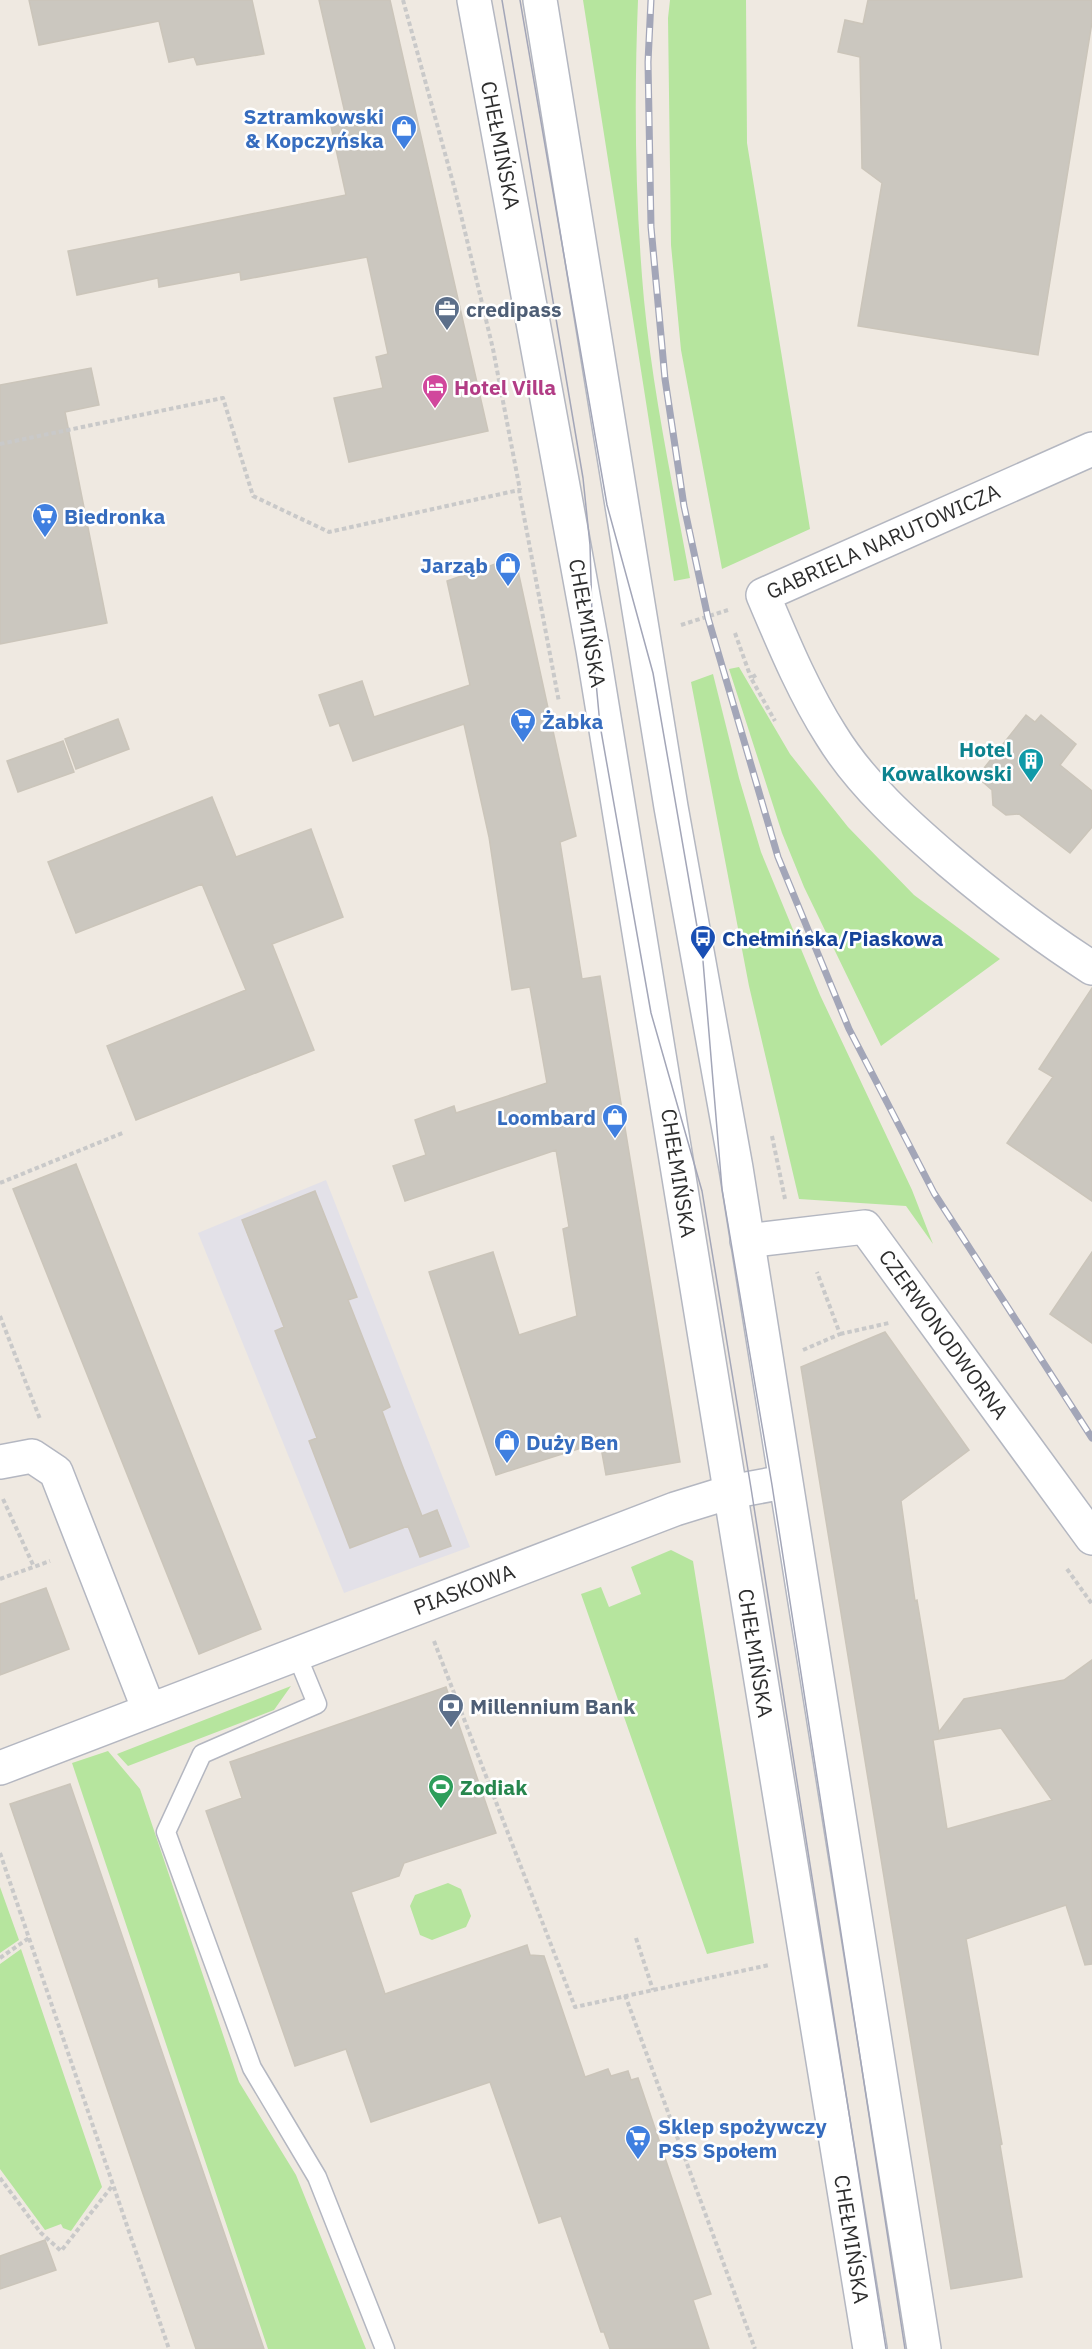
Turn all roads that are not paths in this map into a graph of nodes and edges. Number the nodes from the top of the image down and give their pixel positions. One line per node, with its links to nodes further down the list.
1 (474, 0): 8 (main road, CHEŁMIŃSKA)
2 (540, 0): 5 (main road)
3 (1092, 449): 4 (main road, GABRIELA NARUTOWICZA)
4 (1092, 968)
5 (747, 1241): 7 (main road); 9 (main road, CZERWONODWORNA)
6 (0, 1462): 11 (main road)
7 (784, 1482): 8 (main road, PIASKOWA); 15 (main road)
8 (730, 1492): 10 (main road, PIASKOWA); 14 (main road, CHEŁMIŃSKA)
9 (1092, 1538)
10 (296, 1653): 11 (main road, PIASKOWA); 13 (lane)
11 (149, 1710): 12 (main road, PIASKOWA)
12 (0, 1768)
13 (385, 2349)
14 (870, 2349)
15 (924, 2349)

